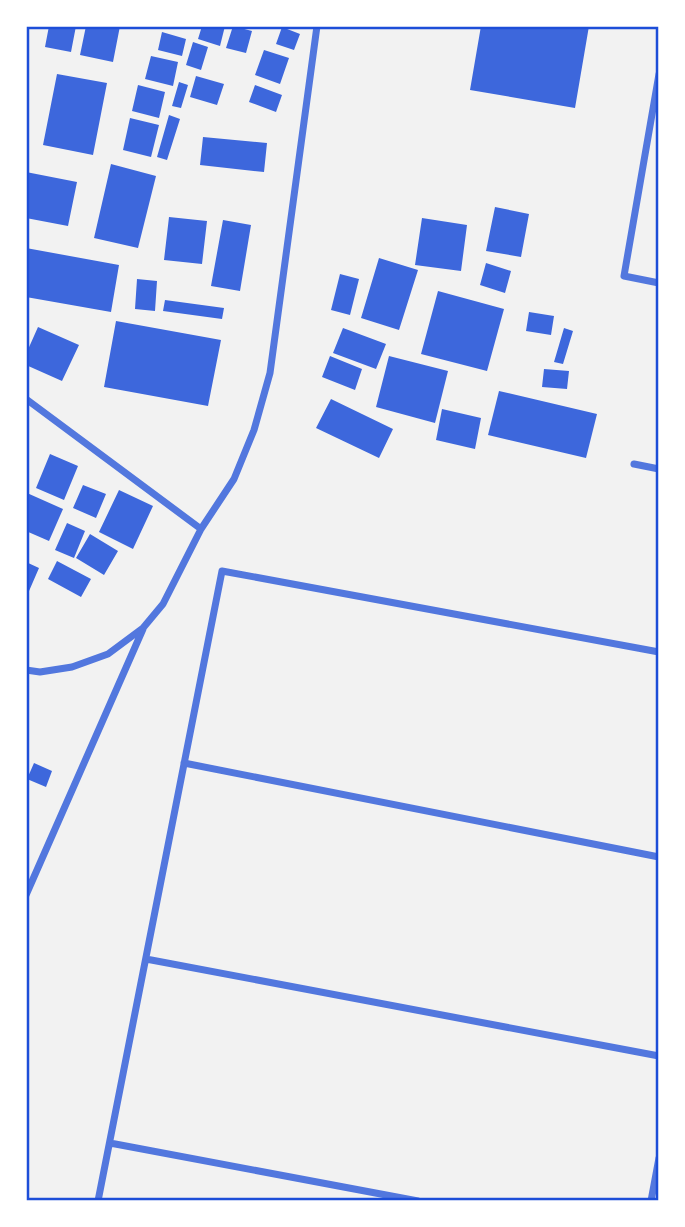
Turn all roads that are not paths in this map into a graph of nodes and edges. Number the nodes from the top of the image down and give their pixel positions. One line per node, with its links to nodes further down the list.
1 (317, 26): 7 (street)
2 (659, 74): 3 (street)
3 (659, 282)
4 (26, 399): 7 (street)
5 (634, 464): 6 (street)
6 (659, 469)
7 (201, 529): 8 (street)
8 (143, 628): 10 (street); 13 (street)
9 (659, 652): 11 (street)
10 (26, 670)
11 (184, 763): 12 (street); 14 (street)
12 (659, 857)
13 (26, 895)
14 (146, 959): 15 (street); 16 (street)
15 (659, 1056)
16 (110, 1143): 18 (street); 19 (street)
17 (659, 1158): 20 (street)
18 (98, 1201)
19 (418, 1201)
20 (651, 1201)

